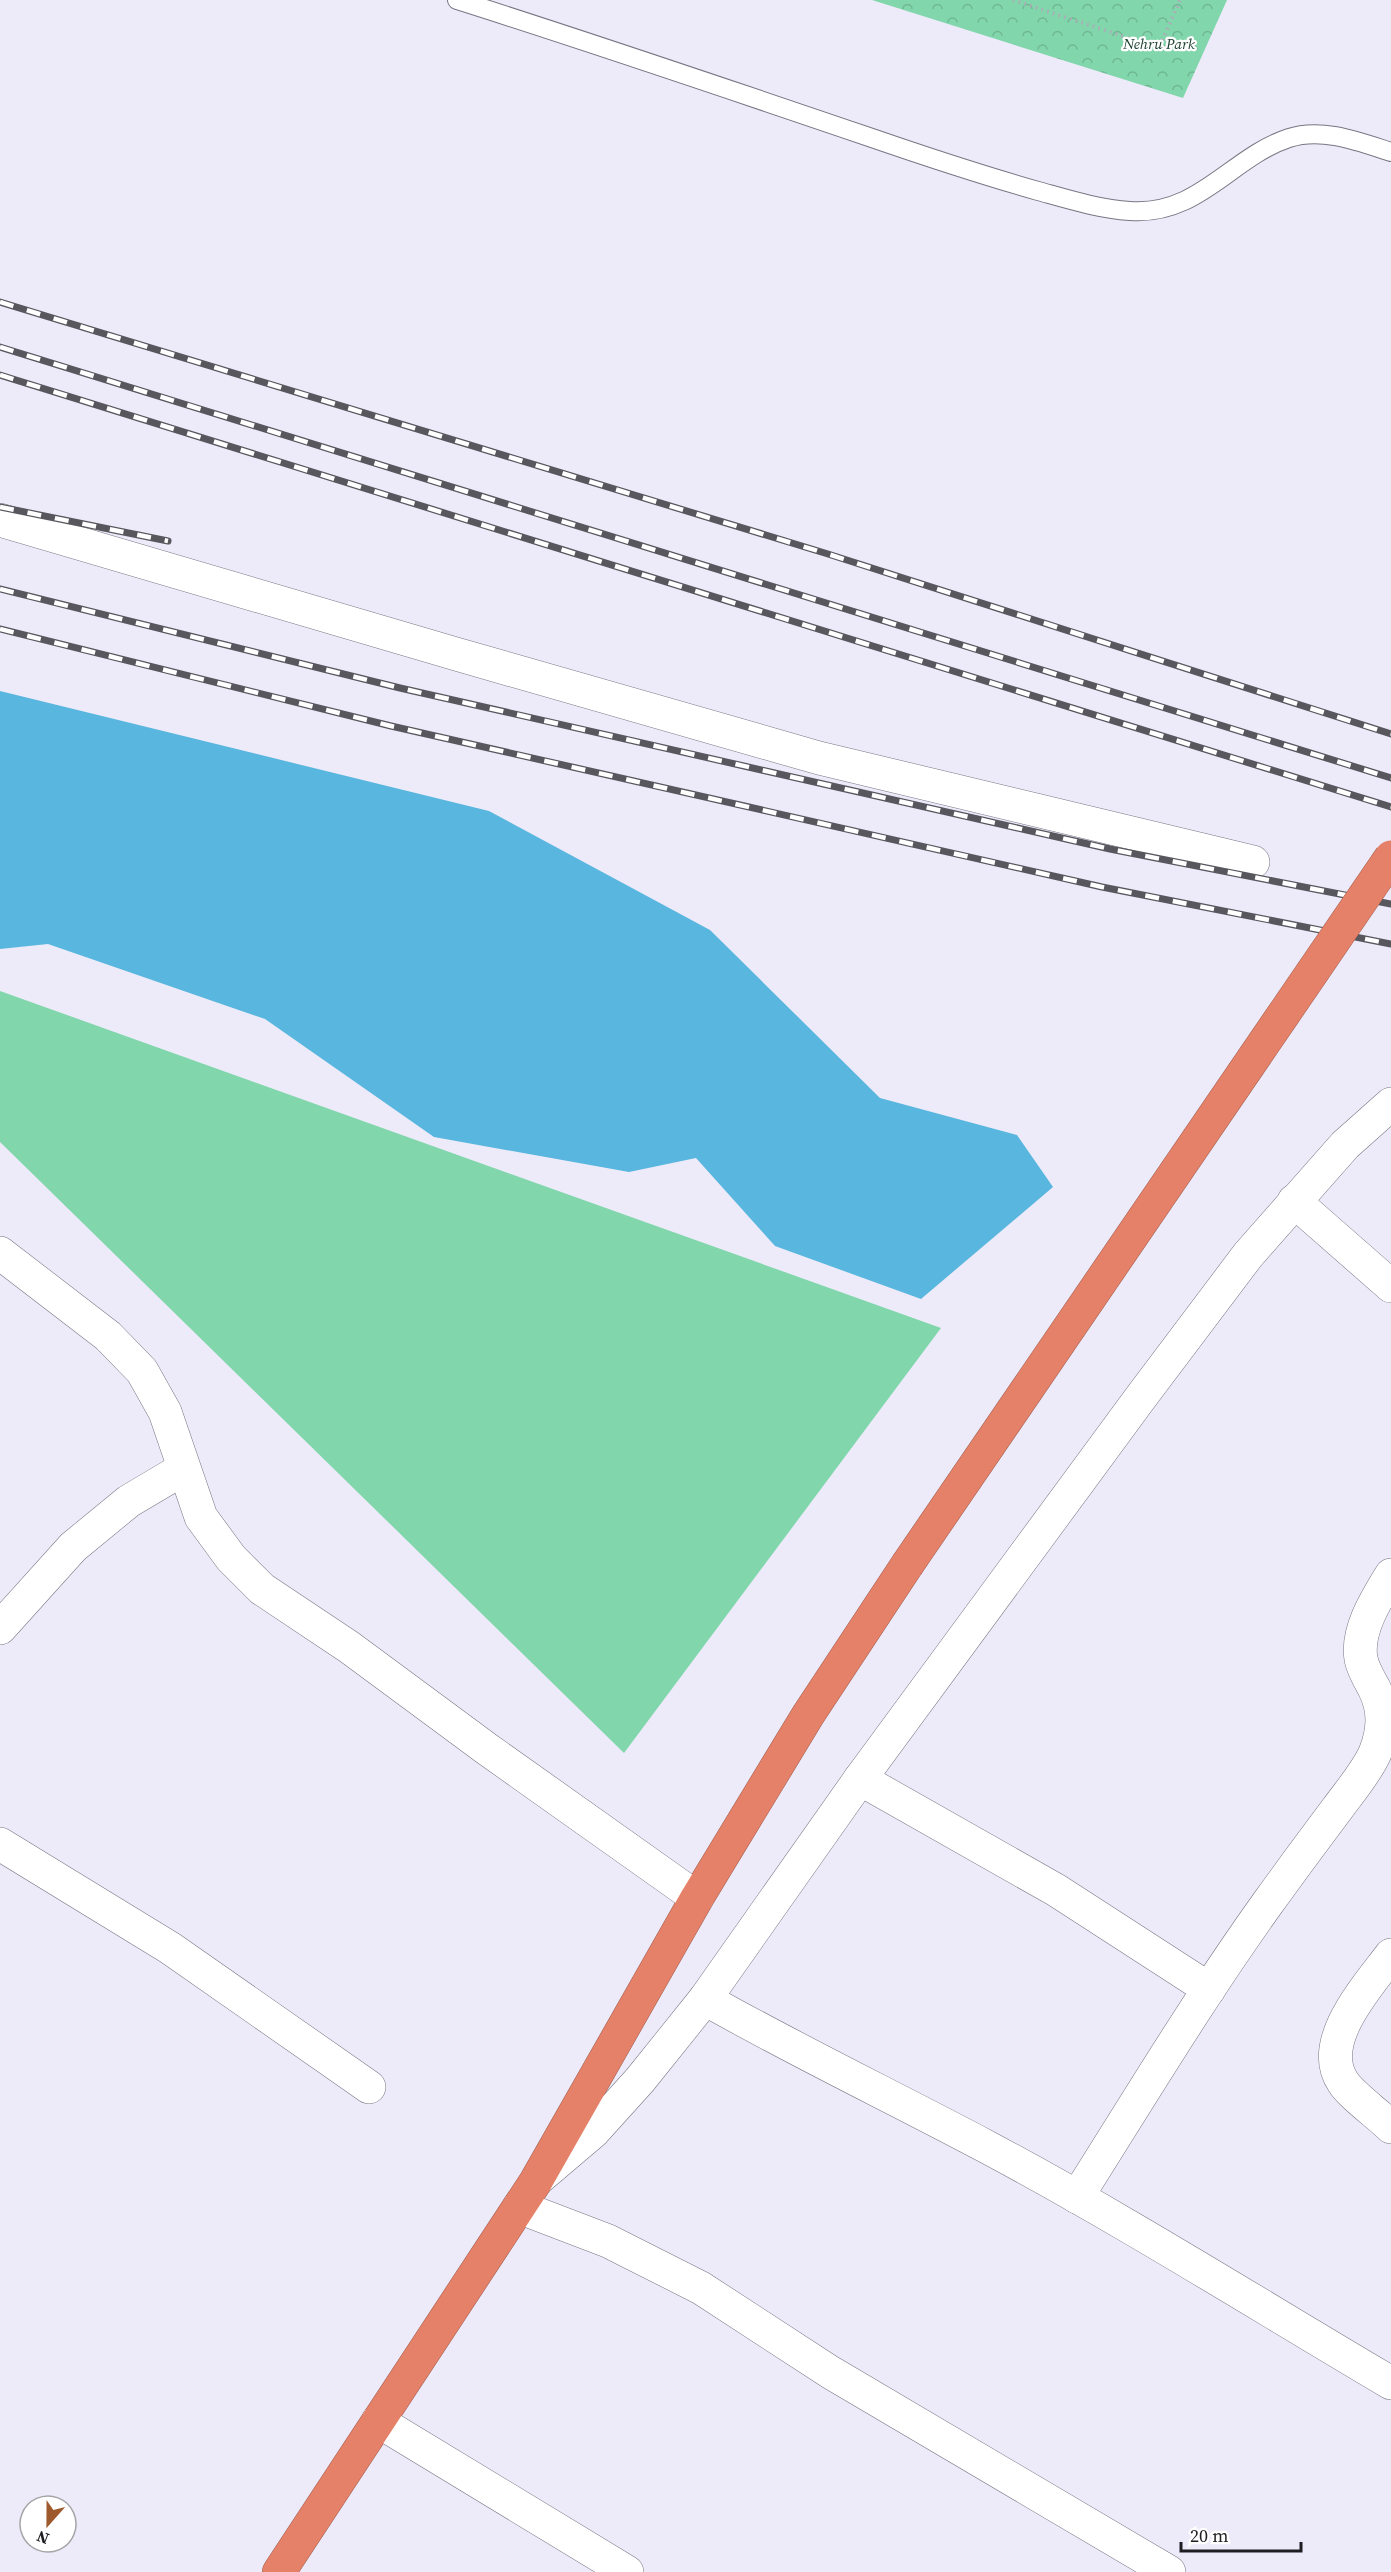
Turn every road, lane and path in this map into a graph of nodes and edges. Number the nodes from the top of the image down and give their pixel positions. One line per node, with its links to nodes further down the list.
1 (457, 0): 4 (lane)
2 (1013, 0): 3 (path)
3 (1180, 0)
4 (1391, 152)
5 (0, 347): 6 (path)
6 (459, 490)
7 (0, 520): 9 (street)
8 (1391, 857): 20 (highway, bridge)
9 (1253, 862)
10 (1391, 1104): 11 (street)
11 (1293, 1201): 13 (street); 18 (street)
12 (0, 1253): 14 (street)
13 (1391, 1286)
14 (183, 1469): 16 (street); 20 (street)
15 (1391, 1575): 17 (street)
16 (0, 1628)
17 (1387, 1716): 22 (street)
18 (860, 1779): 22 (street); 23 (street)
19 (0, 1844): 24 (street)
20 (697, 1898): 26 (highway)
21 (1391, 1955): 25 (street)
22 (1209, 1989): 27 (street)
23 (705, 1999): 26 (street); 27 (street)
24 (369, 2086)
25 (1391, 2127)
26 (528, 2194): 29 (highway); 32 (street)
27 (1077, 2197): 28 (street)
28 (1391, 2384)
29 (378, 2421): 30 (highway); 31 (street)
30 (279, 2572)
31 (627, 2572)
32 (1169, 2572)

